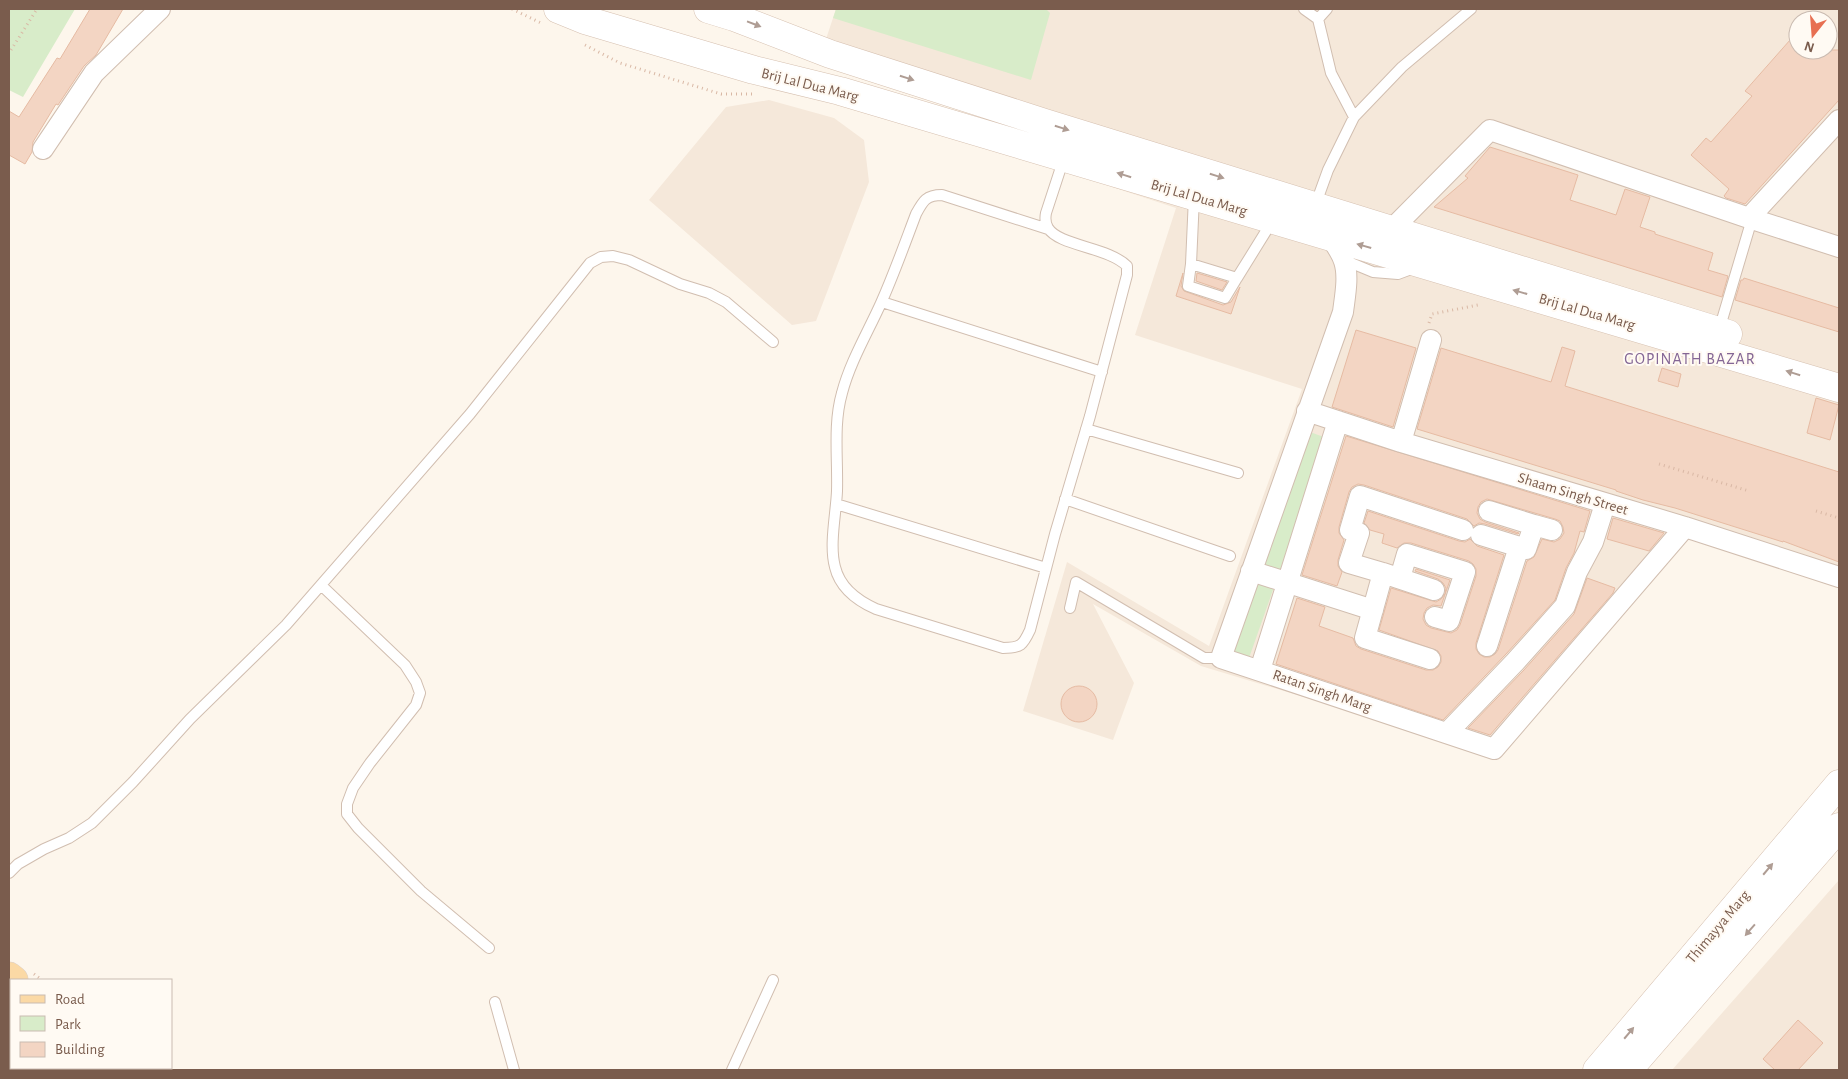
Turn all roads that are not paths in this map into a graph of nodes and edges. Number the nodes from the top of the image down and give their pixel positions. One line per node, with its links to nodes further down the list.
1 (160, 9): 10 (street)
2 (558, 9): 11 (street, Brij Lal Dua Marg)
3 (708, 9): 13 (street, Brij Lal Dua Marg, one-way to 13)
4 (1304, 9): 7 (lane)
5 (1328, 9): 7 (lane)
6 (1471, 9): 8 (lane)
7 (1318, 19): 8 (lane)
8 (1354, 117): 13 (lane)
9 (1839, 120): 14 (street)
10 (43, 149)
11 (1064, 158): 12 (street, Brij Lal Dua Marg, one-way to 11); 16 (lane)
12 (1194, 196): 15 (street, Brij Lal Dua Marg); 21 (lane)
13 (1315, 207): 17 (street, Brij Lal Dua Marg)
14 (1751, 219): 17 (street); 19 (street); 25 (lane)
15 (1274, 220): 18 (street, Brij Lal Dua Marg); 23 (lane)
16 (1048, 229): 24 (lane); 29 (lane)
17 (1391, 230): 25 (street, Brij Lal Dua Marg)
18 (1330, 236): 20 (street); 22 (street, Brij Lal Dua Marg, one-way to 18)
19 (1839, 247)
20 (1344, 260): 22 (lane); 31 (street)
21 (1191, 264): 23 (lane); 23 (lane)
22 (1424, 264): 30 (street, Brij Lal Dua Marg, one-way to 22)
23 (1237, 278)
24 (882, 302): 29 (lane); 37 (lane)
25 (1719, 331): 28 (street, Brij Lal Dua Marg)
26 (1429, 335): 34 (street)
27 (773, 342): 48 (lane)
28 (1839, 369)
29 (1102, 372): 33 (lane)
30 (1839, 388)
31 (1307, 411): 32 (street, Shaam Singh Street); 44 (street)
32 (1338, 421): 34 (street, Shaam Singh Street); 47 (street)
33 (1086, 429): 35 (lane); 36 (lane)
34 (1401, 442): 38 (street, Shaam Singh Street)
35 (1238, 473)
36 (1065, 499): 42 (lane); 43 (lane)
37 (836, 504): 43 (lane); 43 (lane)
38 (1605, 504): 40 (street, Shaam Singh Street); 57 (street)
39 (1489, 511): 41 (street)
40 (1685, 527): 46 (street, Shaam Singh Street); 57 (street, Ratan Singh Marg)
41 (1529, 550): 45 (street); 53 (street)
42 (1230, 556)
43 (1046, 568)
44 (1251, 570): 47 (street); 54 (street)
45 (1391, 576): 49 (street); 51 (street); 52 (street)
46 (1839, 577)
47 (1288, 583): 51 (street); 56 (street)
48 (321, 584): 60 (lane); 61 (lane)
49 (1434, 590)
50 (1070, 608): 54 (lane)
51 (1373, 610): 55 (street)
52 (1435, 617)
53 (1487, 646)
54 (1221, 658): 56 (street, Ratan Singh Marg)
55 (1430, 659)
56 (1260, 670): 57 (street, Ratan Singh Marg)
57 (1448, 733)
58 (1839, 784): 66 (street, Thimayya Marg, one-way to 58)
59 (1839, 827): 67 (street, Thimayya Marg, one-way to 67)
60 (9, 873)
61 (489, 948)
62 (772, 980): 65 (lane)
63 (495, 1002): 64 (lane)
64 (514, 1070)
65 (732, 1070)
66 (1597, 1070)
67 (1628, 1070)

